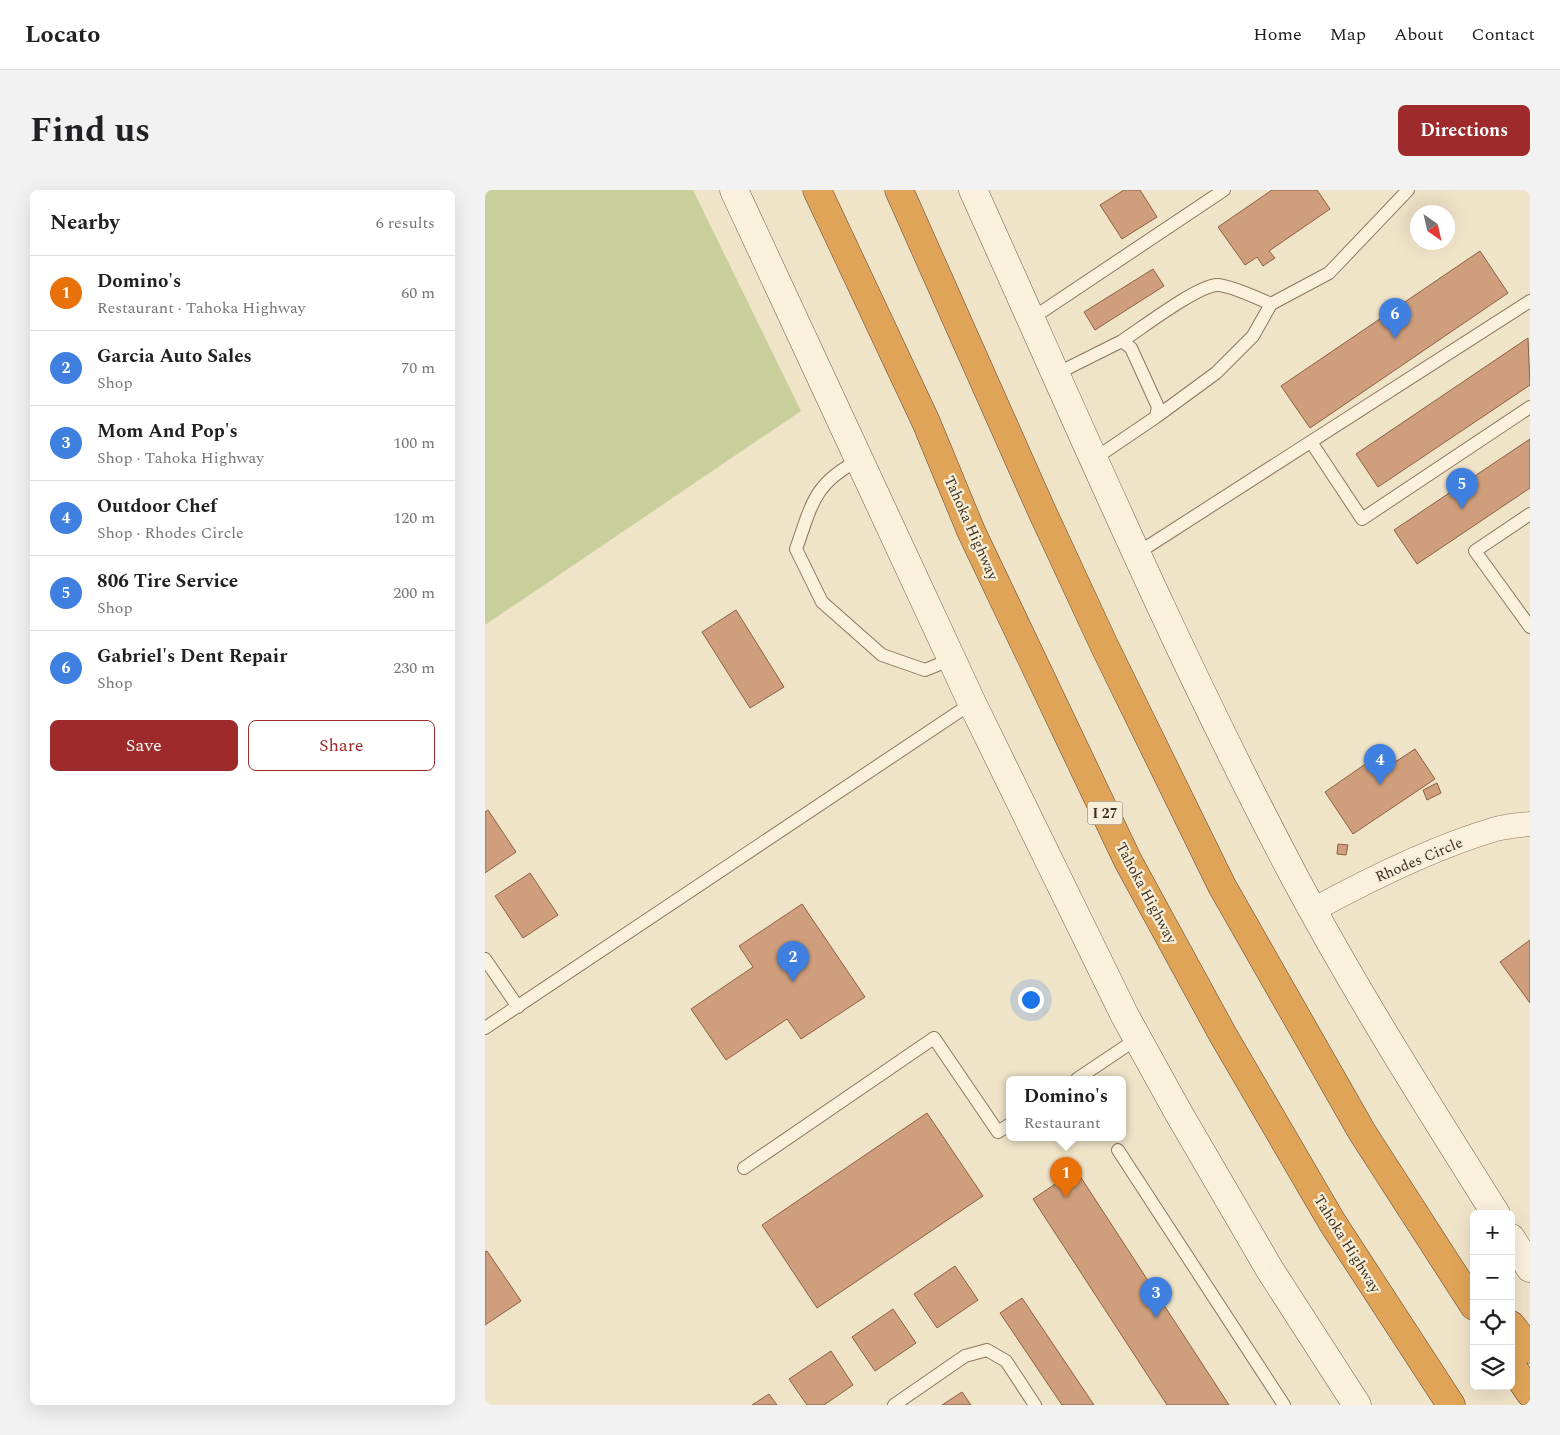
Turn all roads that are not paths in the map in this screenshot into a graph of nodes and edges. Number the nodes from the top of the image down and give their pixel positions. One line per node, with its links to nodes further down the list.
1 (735, 190): 16 (main road)
2 (817, 190): 35 (highway, Tahoka Highway / I 27)
3 (899, 190): 32 (highway)
4 (973, 190): 9 (main road)
5 (1224, 190): 9 (lane)
6 (1408, 190): 8 (lane)
7 (1530, 302): 14 (lane)
8 (1271, 304): 10 (lane); 13 (lane)
9 (1031, 319): 11 (main road)
10 (1122, 341): 11 (lane); 13 (lane)
11 (1056, 374): 15 (main road)
12 (1530, 407): 14 (lane)
13 (1156, 418): 15 (lane)
14 (1311, 442): 18 (lane)
15 (1094, 459): 18 (main road)
16 (859, 460): 20 (main road); 20 (lane)
17 (1530, 514): 19 (lane)
18 (1137, 554): 23 (main road)
19 (1530, 627)
20 (952, 659): 21 (main road)
21 (972, 703): 25 (lane); 27 (main road)
22 (1530, 824): 23 (street, Rhodes Circle)
23 (1313, 910): 33 (main road)
24 (485, 959): 25 (lane)
25 (517, 1007): 26 (lane)
26 (485, 1028)
27 (1138, 1038): 28 (lane); 46 (main road)
28 (1081, 1076)
29 (1006, 1126): 31 (lane)
30 (1118, 1150): 45 (lane)
31 (744, 1168)
32 (1410, 1206): 37 (highway); 38 (highway)
33 (1494, 1210)
34 (1515, 1244): 36 (main road)
35 (1353, 1256): 47 (highway); 48 (highway, Tahoka Highway / I 27)
36 (1530, 1268)
37 (1470, 1272)
38 (1470, 1300)
39 (1515, 1330): 40 (highway)
40 (1530, 1349)
41 (1515, 1370): 42 (highway)
42 (1530, 1393)
43 (894, 1405): 44 (lane)
44 (1035, 1405)
45 (1284, 1405)
46 (1357, 1405)
47 (1430, 1405)
48 (1451, 1405)

